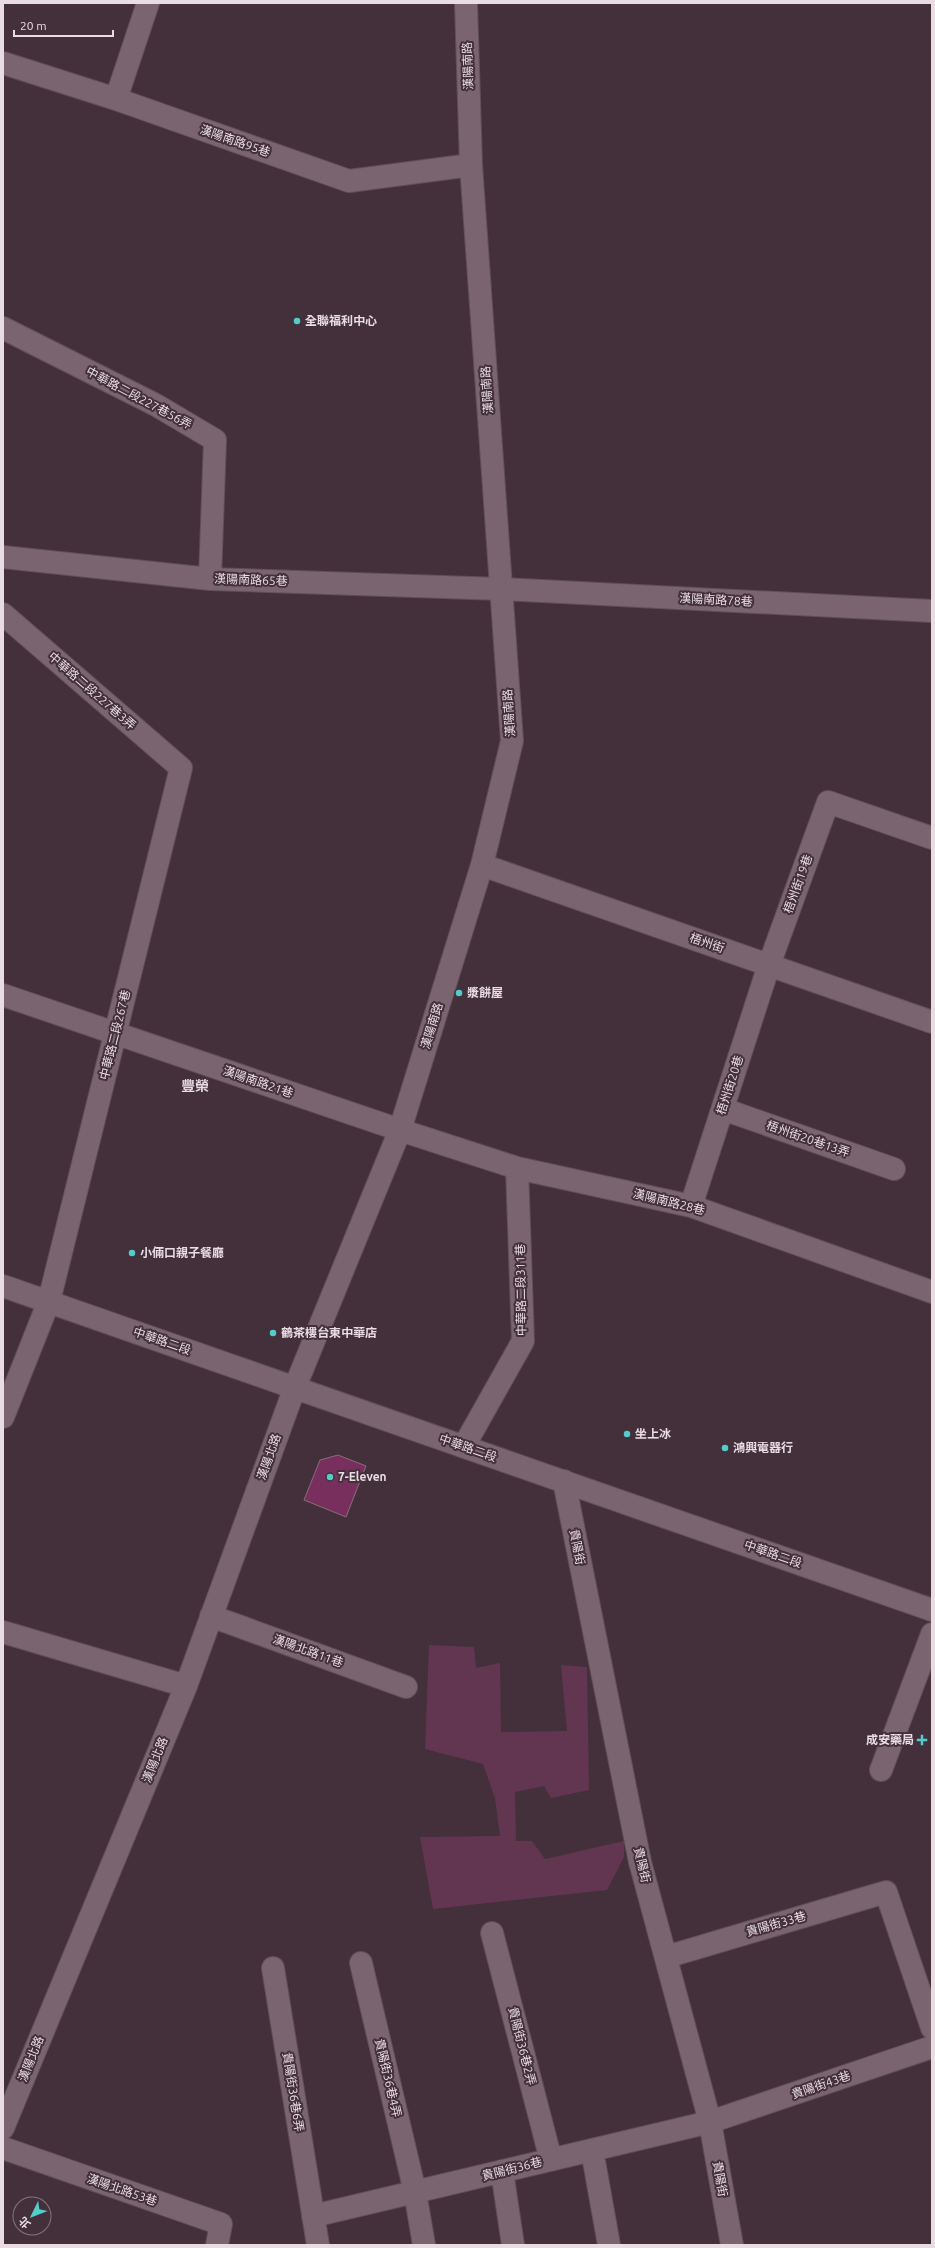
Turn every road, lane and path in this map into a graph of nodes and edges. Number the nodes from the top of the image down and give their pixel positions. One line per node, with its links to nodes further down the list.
1 (148, 3): 4 (street)
2 (466, 3): 5 (street, 漢陽南路)
3 (3, 63): 4 (street, 漢陽南路95巷)
4 (116, 99): 5 (street, 漢陽南路95巷)
5 (471, 165): 9 (street, 漢陽南路)
6 (3, 328): 8 (street, 中華路二段227巷56弄)
7 (3, 557): 8 (street, 漢陽南路65巷)
8 (210, 579): 9 (street, 漢陽南路65巷)
9 (501, 589): 10 (street, 漢陽南路78巷); 14 (street, 漢陽南路)
10 (932, 611)
11 (3, 614): 12 (street, 中華路二段227巷3弄)
12 (181, 768): 18 (street, 中華路二段267巷)
13 (932, 838): 15 (street, 梧州街19巷)
14 (482, 865): 15 (street, 梧州街); 20 (street, 漢陽南路)
15 (769, 965): 17 (street, 梧州街); 19 (street, 梧州街20巷)
16 (3, 995): 18 (street, 漢陽南路21巷)
17 (932, 1022)
18 (116, 1034): 20 (street, 漢陽南路21巷); 26 (street, 中華路二段267巷)
19 (723, 1109): 22 (street, 梧州街20巷13弄); 23 (street, 梧州街20巷)
20 (400, 1130): 21 (street, 漢陽南路28巷); 27 (street, 漢陽南路)
21 (517, 1168): 23 (street, 漢陽南路28巷); 29 (street, 中華路二段311巷)
22 (894, 1169)
23 (691, 1206): 25 (street, 漢陽南路28巷)
24 (3, 1286): 26 (street, 中華路二段)
25 (932, 1292)
26 (49, 1302): 27 (street, 中華路二段); 28 (street, 中華路二段267巷)
27 (295, 1387): 29 (street, 中華路二段); 32 (street, 漢陽北路)
28 (3, 1417)
29 (464, 1446): 30 (street, 中華路二段)
30 (564, 1481): 31 (street, 中華路二段); 39 (street, 貴陽街)
31 (932, 1610)
32 (211, 1616): 35 (street, 漢陽北路); 36 (street, 漢陽北路11巷)
33 (3, 1632): 35 (street)
34 (932, 1634): 37 (street)
35 (186, 1686): 45 (street, 漢陽北路)
36 (406, 1687)
37 (881, 1770)
38 (492, 1933): 48 (street, 貴陽街36巷2弄)
39 (666, 1957): 42 (street, 貴陽街33巷); 44 (street, 貴陽街)
40 (361, 1963): 50 (street, 貴陽街36巷4弄)
41 (273, 1968): 51 (street, 貴陽街36巷6弄)
42 (932, 2028)
43 (932, 2047): 44 (street, 貴陽街43巷)
44 (710, 2122): 47 (street, 貴陽街36巷); 57 (street, 貴陽街)
45 (3, 2128)
46 (3, 2148): 52 (street, 漢陽北路53巷)
47 (592, 2150): 48 (street, 貴陽街36巷); 56 (street)
48 (551, 2160): 49 (street, 貴陽街36巷)
49 (502, 2171): 50 (street, 貴陽街36巷); 55 (street)
50 (415, 2192): 51 (street, 貴陽街36巷); 54 (street, 貴陽街36巷4弄)
51 (313, 2216): 53 (street, 貴陽街36巷6弄)
52 (217, 2245)
53 (318, 2245)
54 (424, 2245)
55 (513, 2245)
56 (609, 2245)
57 (732, 2245)

